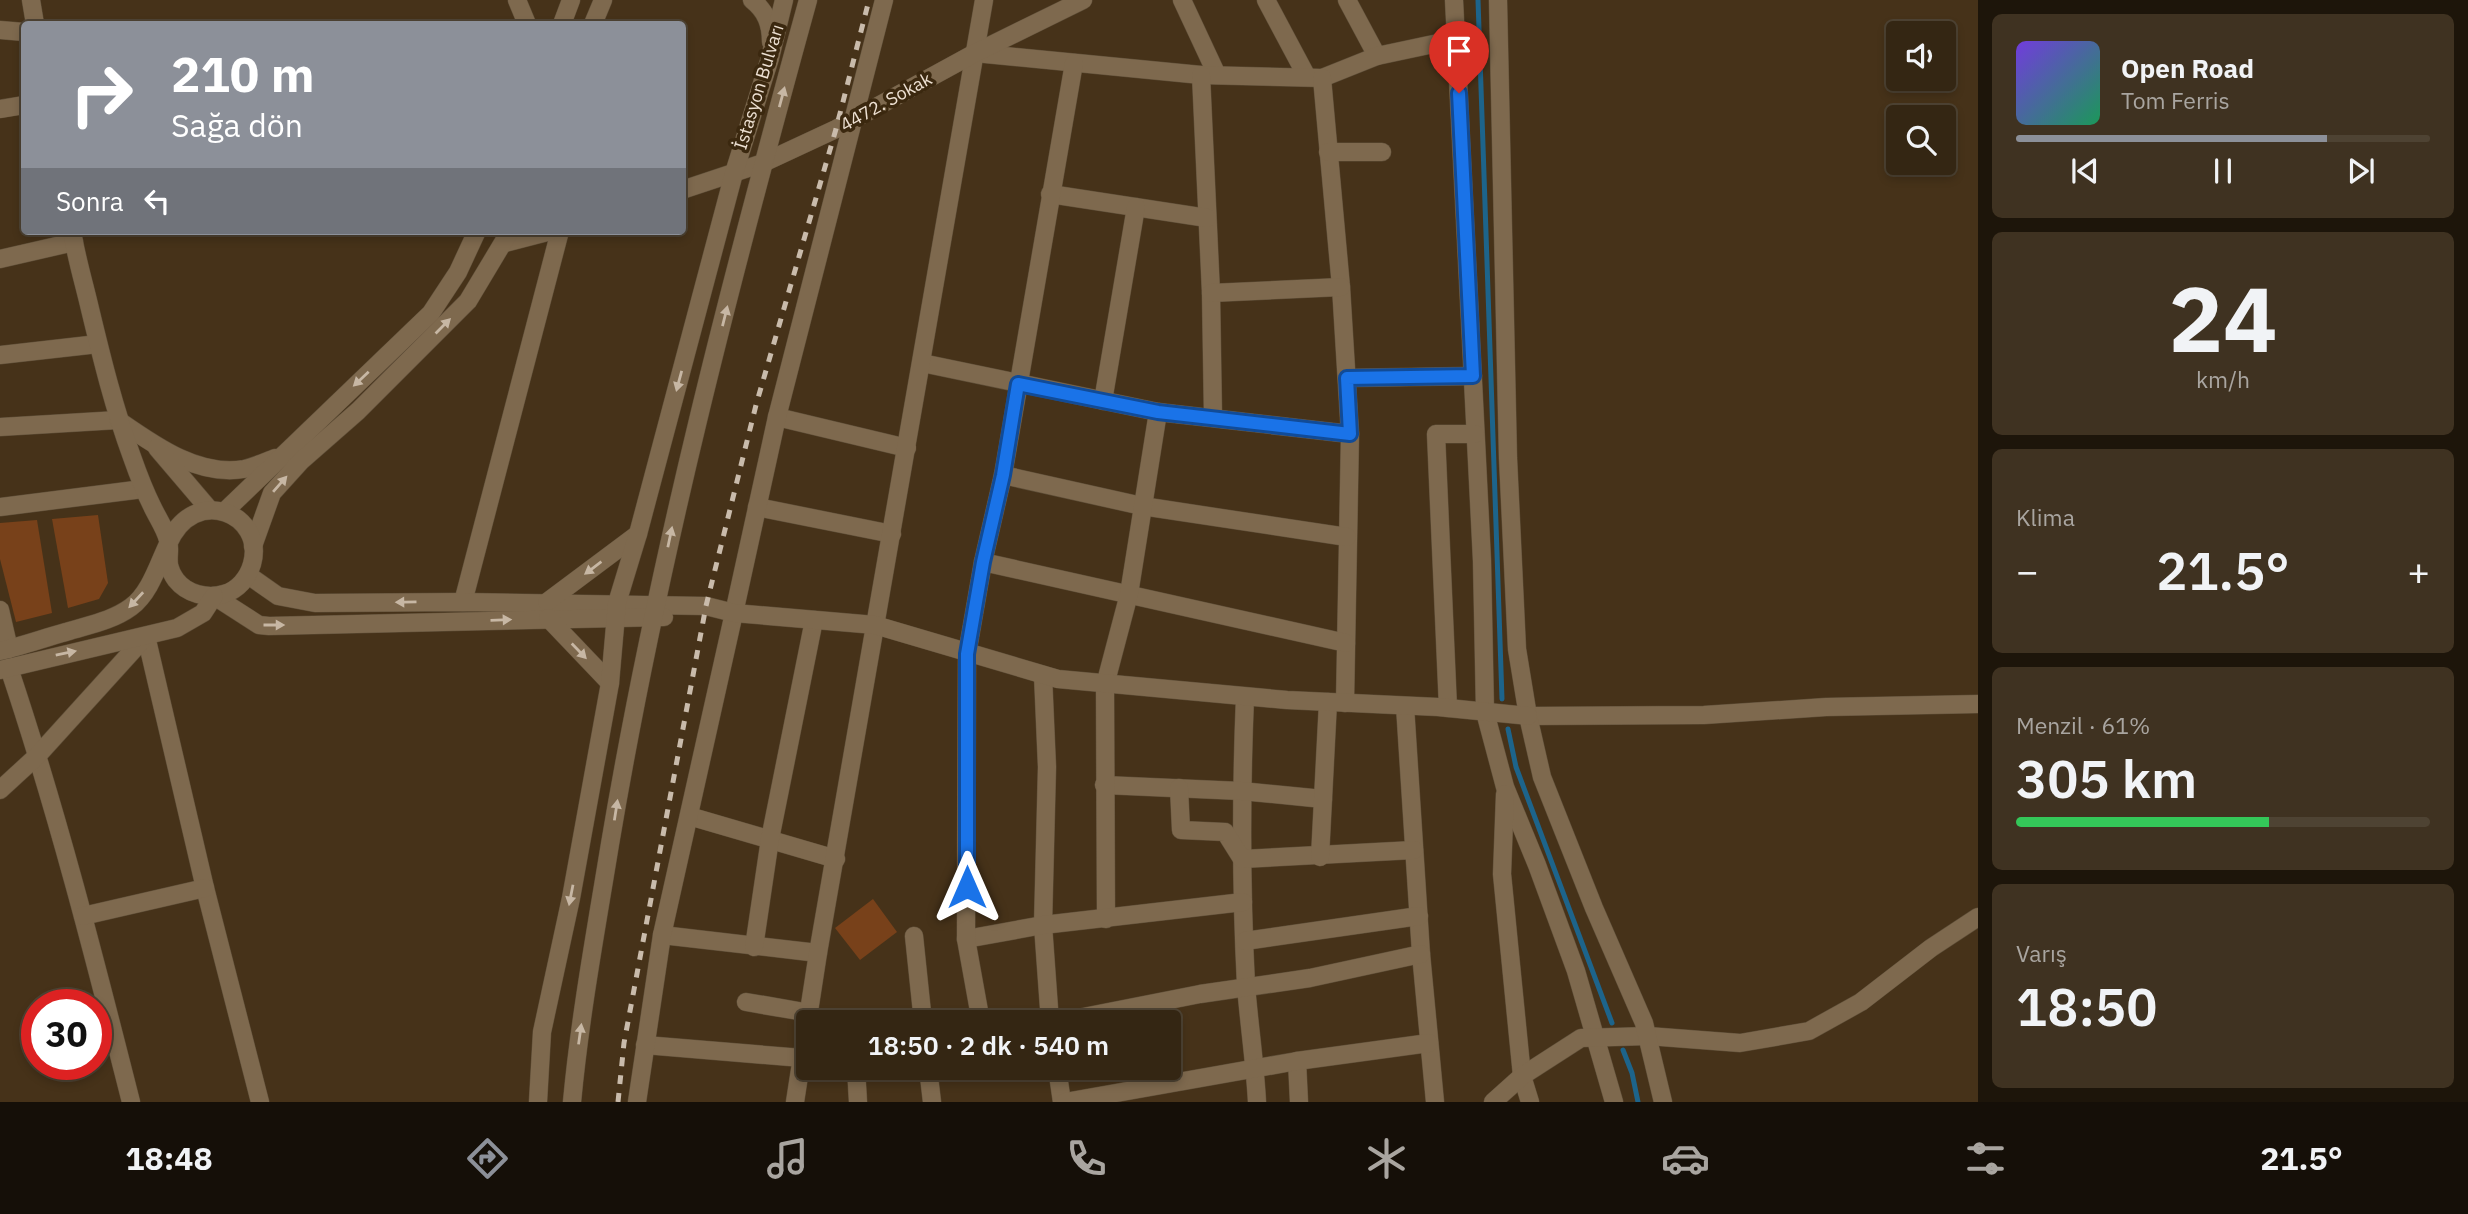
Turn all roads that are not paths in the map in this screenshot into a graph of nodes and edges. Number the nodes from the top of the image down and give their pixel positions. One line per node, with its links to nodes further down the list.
1 (31, 0): 17 (street)
2 (517, 0): 18 (street)
3 (571, 0): 19 (street)
4 (603, 0): 20 (street)
5 (752, 0): 26 (street)
6 (802, 0): 16 (street)
7 (808, 0): 35 (street, İstasyon Bulvarı, one-way to 7)
8 (884, 0): 32 (street)
9 (984, 0): 24 (street)
10 (1083, 0): 24 (street, 4472. Sokak)
11 (1182, 0): 28 (street)
12 (1266, 0): 29 (street)
13 (1347, 0): 25 (street)
14 (1454, 0): 23 (street)
15 (1498, 0): 102 (street)
16 (778, 2): 26 (street, İstasyon Bulvarı)
17 (34, 21)
18 (526, 21)
19 (563, 21)
20 (594, 21)
21 (0, 30): 22 (street)
22 (21, 32)
23 (1457, 39): 25 (street); 51 (street)
24 (975, 53): 27 (street); 32 (street, 4472. Sokak); 50 (street)
25 (1377, 56): 29 (street)
26 (770, 58): 36 (street, İstasyon Bulvarı)
27 (1074, 63): 28 (street); 38 (street)
28 (1209, 75): 29 (street); 40 (street)
29 (1314, 78): 33 (street)
30 (21, 106): 31 (street)
31 (0, 109)
32 (853, 119): 35 (street, 4472. Sokak); 56 (street)
33 (1328, 152): 34 (street); 46 (street)
34 (1382, 152)
35 (763, 163): 36 (street, 4472. Sokak); 84 (street, İstasyon Bulvarı, one-way to 35)
36 (734, 173): 37 (street, 4472. Sokak); 71 (street, İstasyon Bulvarı, one-way to 71)
37 (686, 189)
38 (1050, 194): 39 (street); 53 (street)
39 (1136, 207): 40 (street); 54 (street)
40 (1207, 218): 47 (street)
41 (475, 235): 64 (street, one-way to 64)
42 (559, 235): 80 (street)
43 (73, 237): 45 (street); 48 (street)
44 (508, 237): 75 (street, one-way to 44)
45 (0, 259)
46 (1341, 287): 47 (street); 52 (street)
47 (1211, 293): 57 (street)
48 (98, 344): 49 (street); 58 (street)
49 (0, 355)
50 (922, 363): 53 (street); 63 (street)
51 (1473, 376): 52 (street); 61 (street)
52 (1347, 378): 60 (street)
53 (1018, 384): 54 (street); 65 (street)
54 (1103, 401): 55 (street)
55 (1158, 412): 57 (street); 67 (street)
56 (778, 417): 63 (street); 69 (street)
57 (1213, 417): 60 (street)
58 (118, 420): 59 (street); 62 (street); 66 (street)
59 (0, 426)
60 (1350, 434): 73 (street)
61 (1475, 434): 100 (street); 101 (street)
62 (154, 445): 64 (street); 70 (street)
63 (907, 448): 72 (street)
64 (279, 457): 70 (street)
65 (1003, 475): 67 (street); 76 (street)
66 (143, 489): 68 (street); 74 (street)
67 (1142, 506): 73 (street); 78 (street)
68 (0, 507)
69 (757, 507): 72 (street); 85 (street)
70 (216, 510): 74 (street); 75 (street)
71 (638, 534): 82 (street, one-way to 82); 83 (street, İstasyon Bulvarı)
72 (892, 534): 87 (street)
73 (1347, 537): 89 (street)
74 (169, 541): 79 (street); 90 (street, one-way to 90)
75 (253, 546): 77 (street)
76 (983, 562): 78 (street); 91 (street)
77 (248, 575): 79 (street); 80 (street, one-way to 77)
78 (1129, 594): 89 (street); 95 (street)
79 (214, 596): 82 (street, one-way to 82); 88 (street)
80 (463, 602): 82 (street)
81 (0, 610): 90 (street)
82 (548, 610): 83 (street); 94 (street, one-way to 94)
83 (616, 610): 84 (street); 94 (street, İstasyon Bulvarı)
84 (654, 610): 85 (street); 153 (street, İstasyon Bulvarı, one-way to 84)
85 (734, 612): 86 (street); 110 (street)
86 (814, 620): 87 (street); 111 (street)
87 (875, 625): 91 (street); 114 (street)
88 (146, 636): 92 (street, one-way to 88); 103 (street); 116 (street)
89 (1346, 643): 97 (street)
90 (5, 650)
91 (967, 654): 93 (street); 125 (street)
92 (5, 669): 103 (street)
93 (1043, 675): 95 (street); 122 (street)
94 (610, 683): 152 (street, İstasyon Bulvarı, one-way to 152)
95 (1105, 685): 96 (street); 104 (street)
96 (1245, 697): 97 (street); 108 (street)
97 (1337, 703): 99 (street); 109 (street)
98 (1978, 704): 102 (street)
99 (1405, 706): 100 (street); 112 (street)
100 (1447, 708): 101 (street)
101 (1485, 712): 102 (street); 106 (street)
102 (1528, 716): 138 (street)
103 (38, 755): 107 (street); 118 (street)
104 (1104, 785): 105 (street); 121 (street)
105 (1179, 788): 108 (street); 115 (street)
106 (1505, 788): 139 (street); 145 (street)
107 (0, 790)
108 (1241, 791): 109 (street); 115 (street)
109 (1323, 799): 113 (street)
110 (689, 816): 111 (street); 123 (street)
111 (770, 839): 114 (street); 127 (street)
112 (1414, 850): 113 (street); 119 (street)
113 (1320, 857): 115 (street)
114 (836, 859): 128 (street)
115 (1242, 859): 117 (street)
116 (205, 888): 118 (street); 151 (street)
117 (1243, 902): 121 (street); 126 (street)
118 (83, 916): 150 (street)
119 (1419, 916): 126 (street); 129 (street)
120 (1978, 917): 138 (street)
121 (1106, 919): 122 (street)
122 (1043, 925): 125 (street); 135 (street)
123 (662, 935): 127 (street); 141 (street)
124 (914, 936): 133 (street)
125 (966, 939): 134 (street)
126 (1245, 941): 130 (street)
127 (754, 947): 128 (street)
128 (818, 953): 132 (street)
129 (1421, 954): 130 (street); 140 (street)
130 (1246, 987): 136 (street); 144 (street)
131 (746, 1002): 137 (street)
132 (810, 1010)
133 (922, 1010)
134 (979, 1010)
135 (1049, 1010)
136 (1119, 1010)
137 (796, 1011)
138 (1648, 1036): 139 (street); 165 (street)
139 (1595, 1037): 145 (street); 164 (street)
140 (1429, 1043): 143 (street); 161 (street)
141 (645, 1045): 142 (street); 154 (street)
142 (796, 1058)
143 (1297, 1062): 144 (street); 160 (street)
144 (1255, 1069): 158 (street); 159 (street)
145 (1522, 1076): 162 (street); 163 (street)
146 (798, 1080): 155 (street)
147 (857, 1080): 156 (street)
148 (929, 1080): 157 (street)
149 (1059, 1080): 158 (street)
150 (131, 1102)
151 (260, 1102)
152 (538, 1102)
153 (572, 1102)
154 (638, 1102)
155 (795, 1102)
156 (858, 1102)
157 (932, 1102)
158 (1064, 1102)
159 (1257, 1102)
160 (1299, 1102)
161 (1435, 1102)
162 (1493, 1102)
163 (1530, 1102)
164 (1614, 1102)
165 (1663, 1102)

